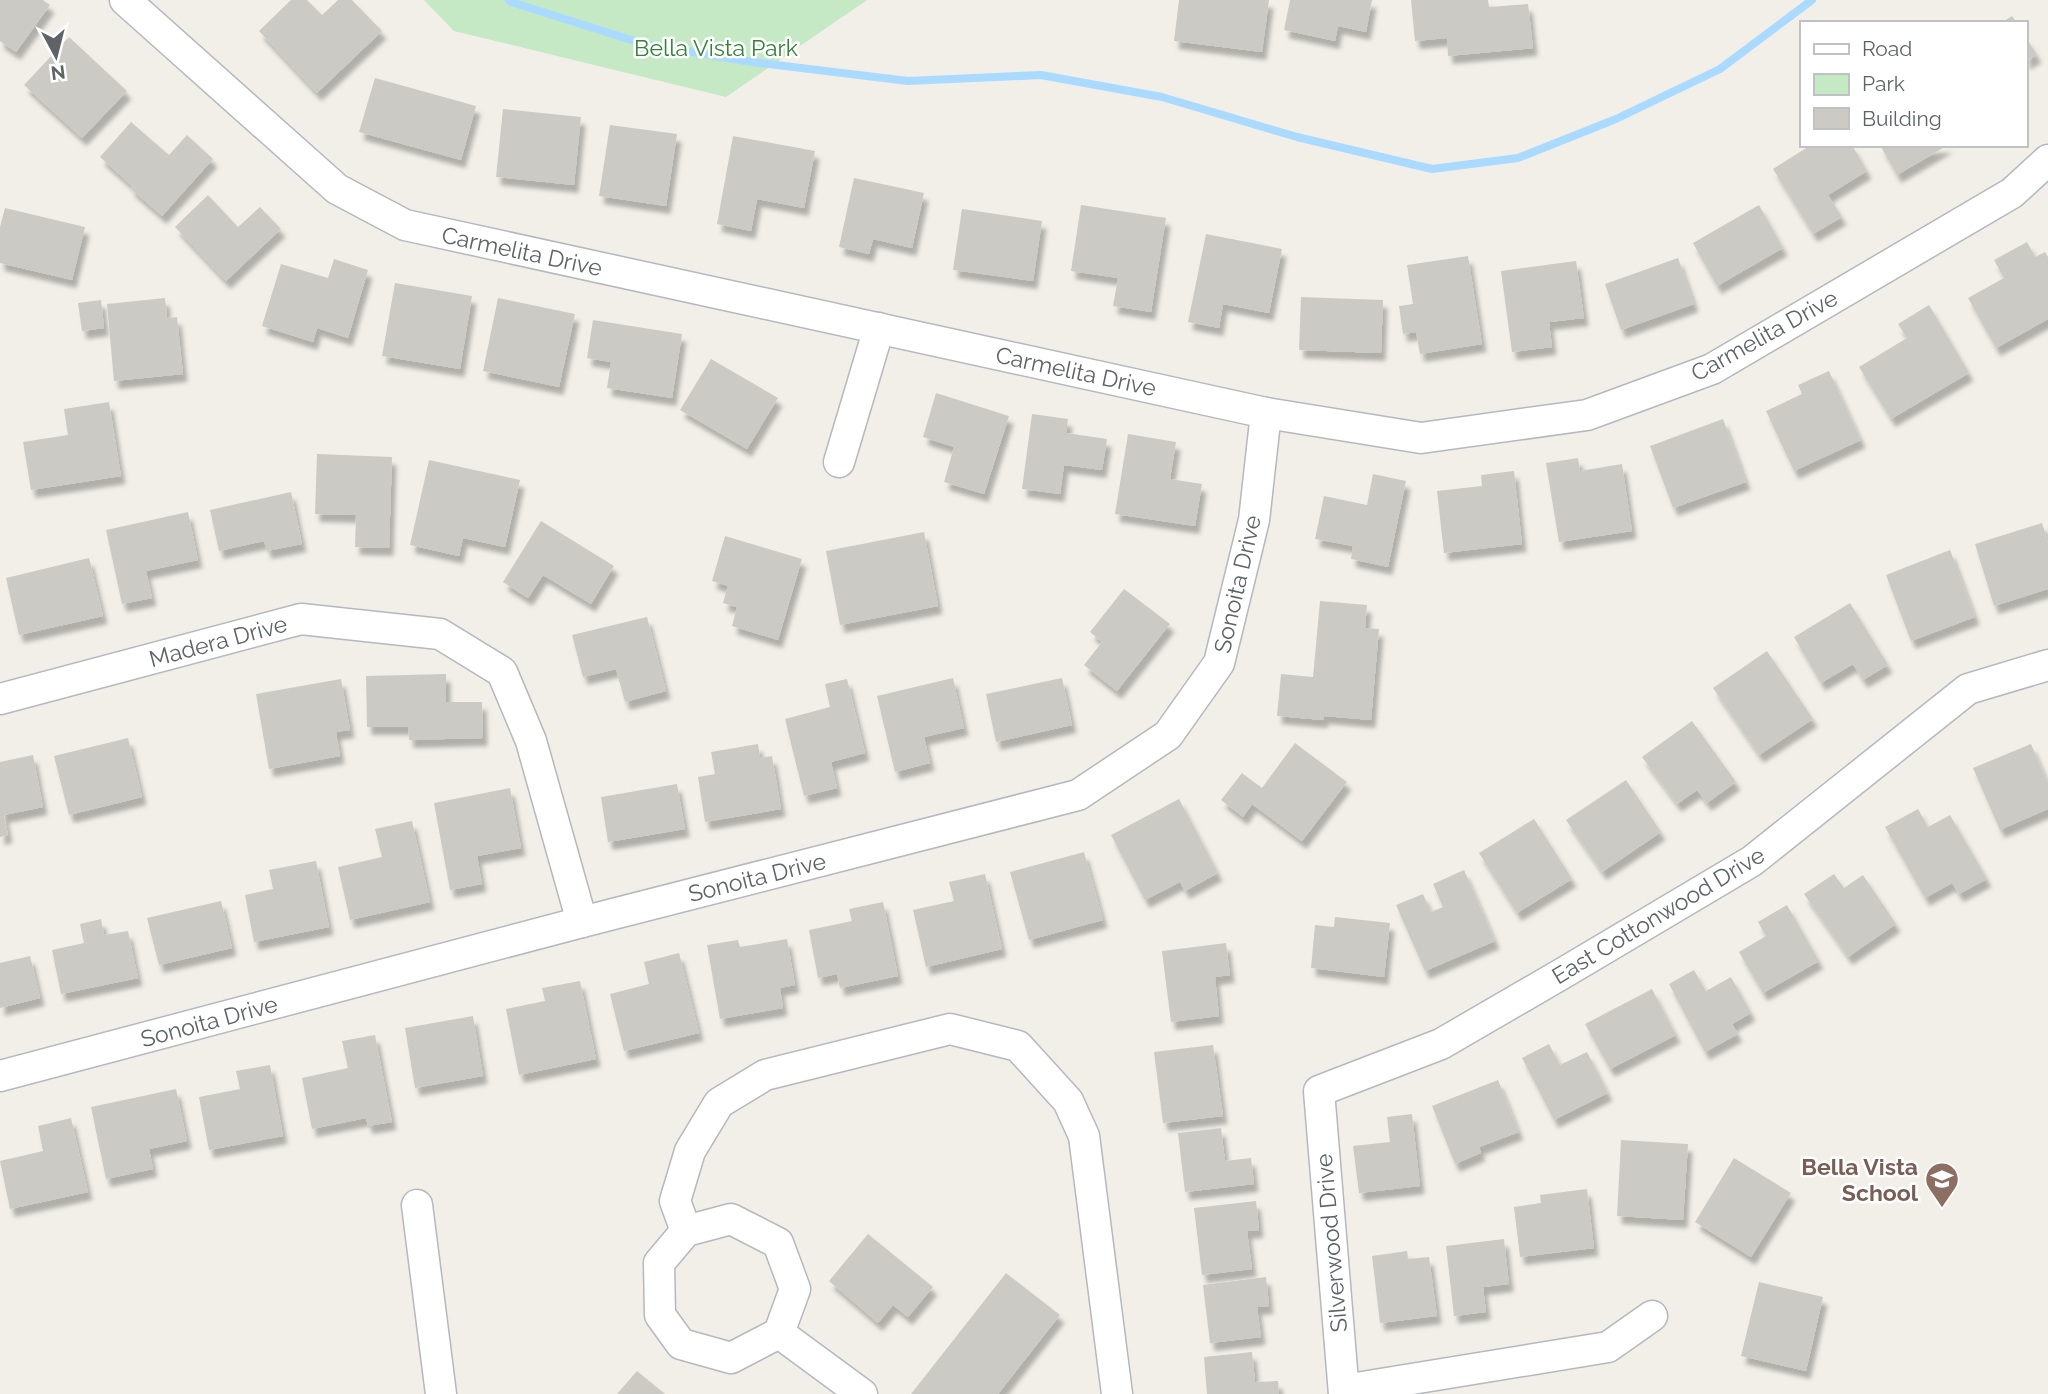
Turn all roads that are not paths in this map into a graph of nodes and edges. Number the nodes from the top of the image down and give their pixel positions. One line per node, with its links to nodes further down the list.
1 (125, 0): 3 (street, Carmelita Drive)
2 (2048, 160): 4 (street, Carmelita Drive)
3 (879, 328): 4 (street, Carmelita Drive); 5 (street)
4 (1266, 413): 8 (street, Sonoita Drive)
5 (839, 462)
6 (2048, 665): 10 (street, East Cottonwood Drive)
7 (0, 699): 8 (street, Madera Drive)
8 (582, 922): 9 (street, Sonoita Drive)
9 (0, 1076)
10 (1319, 1091): 15 (street, Silverwood Drive)
11 (417, 1205): 16 (street)
12 (686, 1231): 14 (street); 14 (street); 18 (street)
13 (1652, 1316): 15 (street)
14 (779, 1333): 17 (street)
15 (1344, 1392)
16 (441, 1394)
17 (862, 1394)
18 (1118, 1394)

